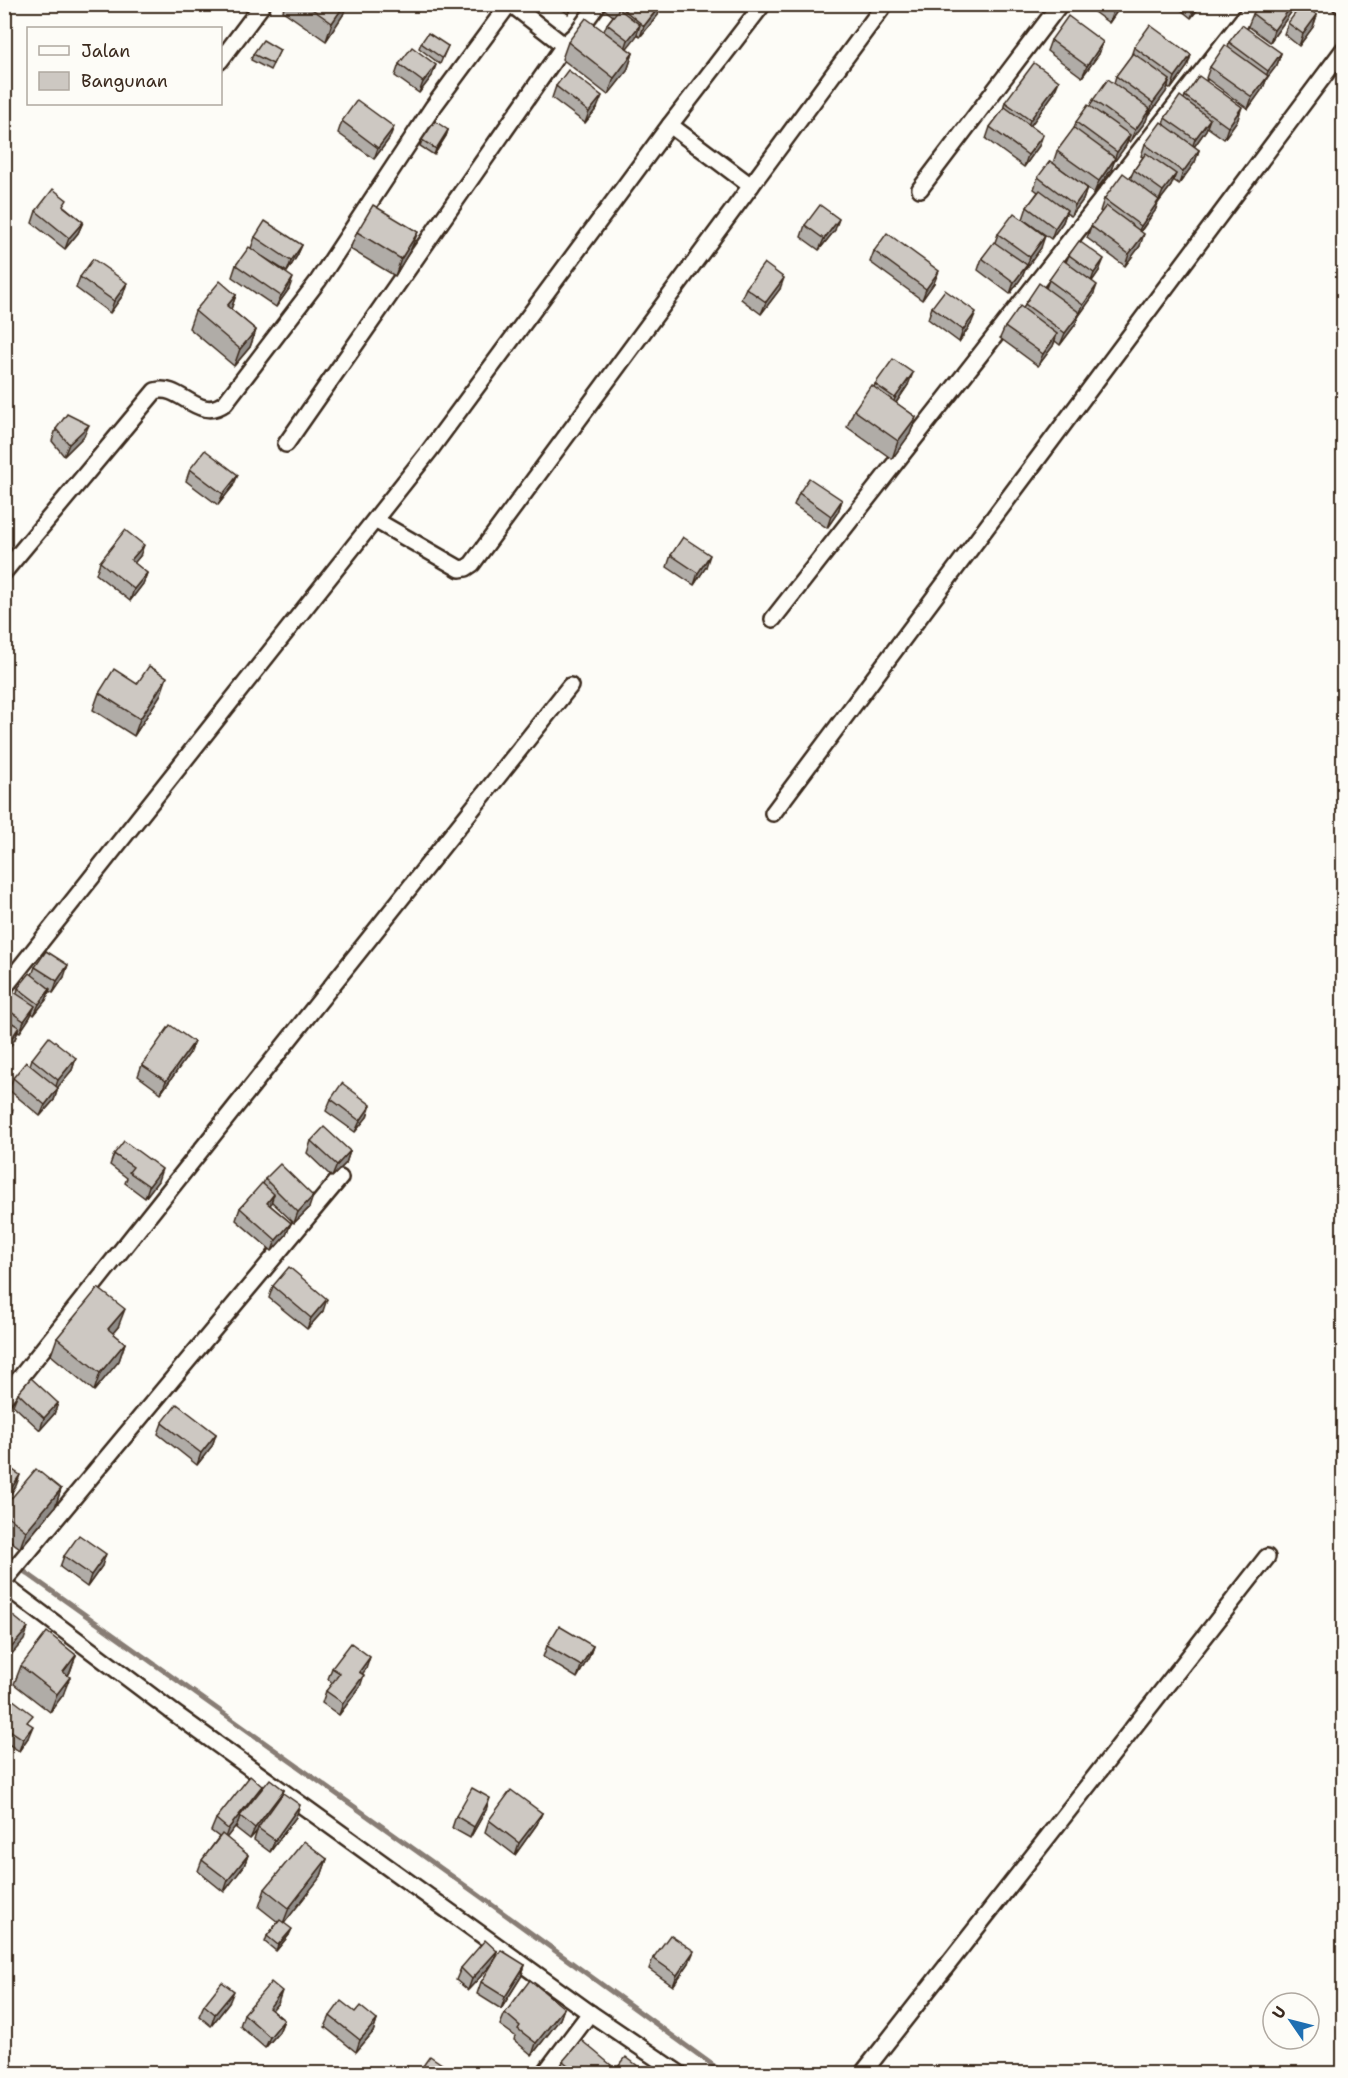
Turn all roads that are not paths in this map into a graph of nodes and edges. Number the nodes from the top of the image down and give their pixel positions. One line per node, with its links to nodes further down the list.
1 (263, 4): 12 (street)
2 (510, 4): 10 (street); 18 (street)
3 (598, 4): 10 (street)
4 (763, 4): 13 (street)
5 (885, 4): 14 (street)
6 (1060, 4): 15 (street)
7 (1255, 4): 19 (street)
8 (1340, 4): 9 (street)
9 (1344, 7)
10 (565, 44): 16 (street)
11 (1344, 49): 21 (street)
12 (222, 58)
13 (670, 125): 14 (street); 17 (street)
14 (751, 186): 17 (street)
15 (920, 189)
16 (286, 444)
17 (375, 520): 22 (street)
18 (4, 572)
19 (773, 619)
20 (570, 686): 24 (street)
21 (773, 813)
22 (4, 988)
23 (340, 1178): 26 (street)
24 (4, 1398)
25 (1267, 1557): 30 (street)
26 (6, 1581): 27 (street)
27 (590, 2013): 28 (street); 29 (street)
28 (544, 2073)
29 (680, 2073)
30 (862, 2073)

